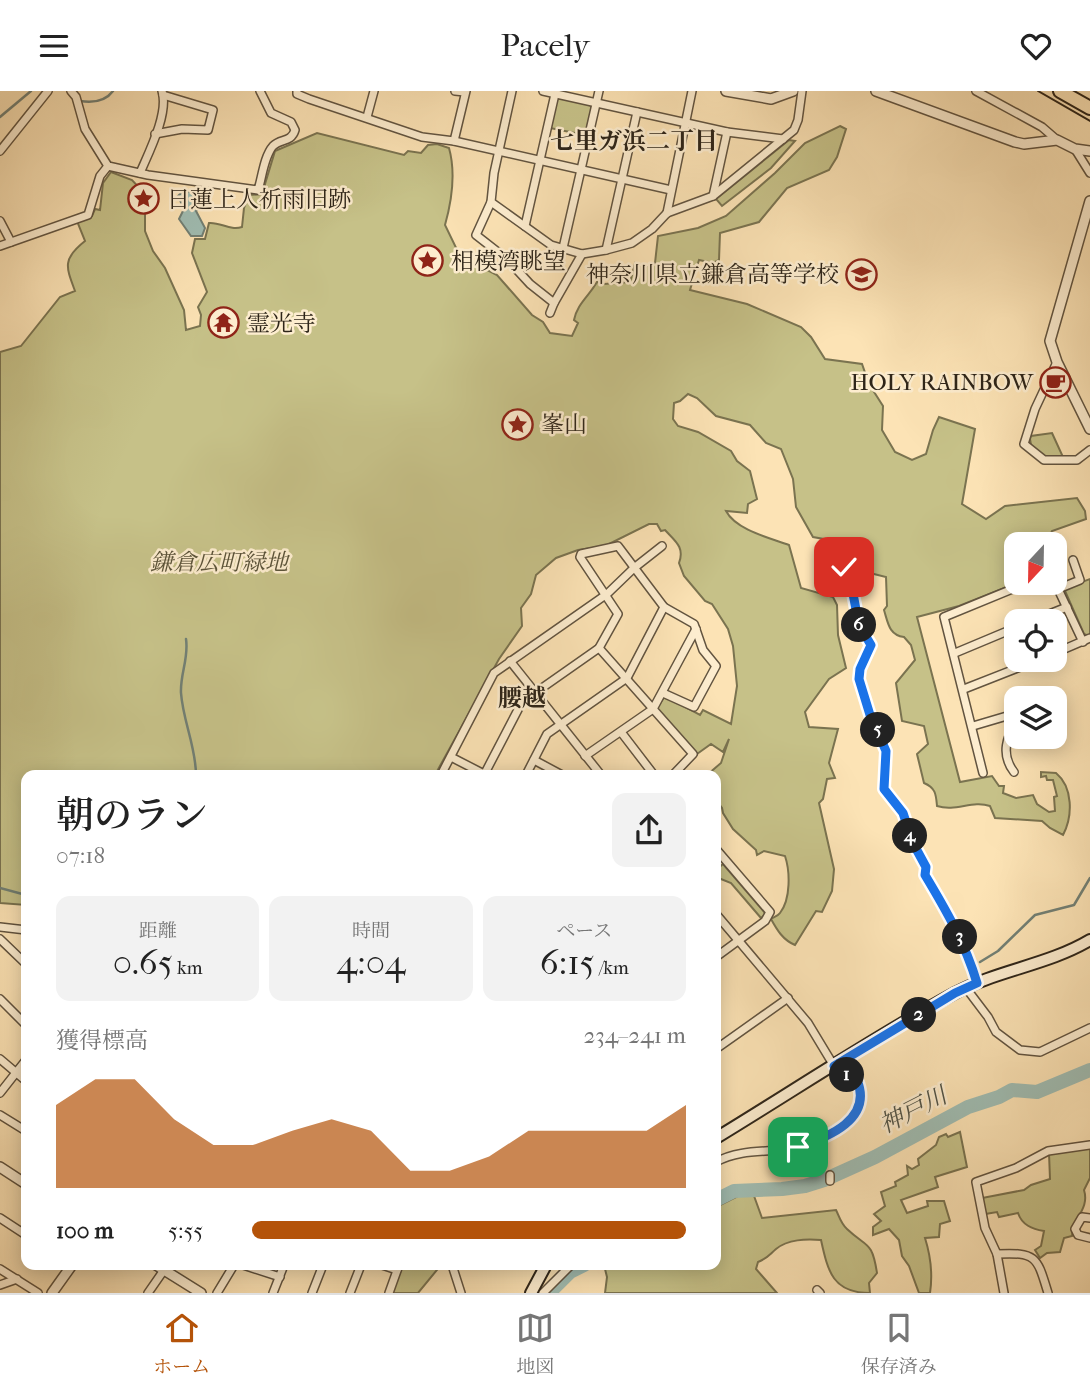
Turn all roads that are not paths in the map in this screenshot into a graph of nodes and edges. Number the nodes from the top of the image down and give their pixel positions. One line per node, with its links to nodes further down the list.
1 (48, 91): 33 (street)
2 (71, 91): 35 (street)
3 (260, 91): 37 (street)
4 (297, 91): 23 (street)
5 (374, 91): 23 (street)
6 (455, 91): 16 (street)
7 (512, 91): 31 (street)
8 (543, 91): 19 (street)
9 (599, 91): 20 (street)
10 (692, 91): 24 (street)
11 (726, 91): 12 (street)
12 (793, 91)
13 (802, 91): 27 (street)
14 (976, 91): 28 (street)
15 (1060, 91): 21 (highway)
16 (466, 92): 29 (street)
17 (880, 92): 28 (street)
18 (163, 93): 26 (street); 26 (street)
19 (555, 94): 20 (street); 34 (street)
20 (596, 103): 22 (street); 36 (street)
21 (1090, 108)
22 (637, 112): 24 (street); 39 (street)
23 (367, 117): 29 (street)
24 (685, 123): 25 (street); 40 (street)
25 (727, 132): 27 (street); 41 (street)
26 (155, 134): 37 (street)
27 (782, 139): 41 (street)
28 (1057, 139): 30 (street)
29 (454, 141): 31 (street)
30 (1075, 149): 32 (street); 38 (street)
31 (499, 151): 34 (street); 43 (street)
32 (1090, 151)
33 (0, 152)
34 (540, 161): 36 (street); 46 (street)
35 (108, 166): 37 (street); 47 (street)
36 (581, 170): 39 (street); 49 (street)
37 (139, 173)
38 (1090, 173)
39 (622, 179): 40 (street); 50 (street)
40 (671, 190): 44 (street)
41 (713, 196): 44 (street)
42 (1090, 201): 54 (street)
43 (491, 202): 46 (street); 52 (street)
44 (667, 213): 50 (street)
45 (0, 221): 47 (street)
46 (525, 226): 49 (street)
47 (10, 242): 48 (street)
48 (0, 246)
49 (563, 249): 51 (street)
50 (606, 250): 51 (street)
51 (582, 254): 52 (street)
52 (554, 303): 53 (street)
53 (550, 313)
54 (1057, 362): 55 (street); 56 (street)
55 (1090, 429)
56 (1090, 450)
57 (662, 546): 60 (street)
58 (1073, 559): 61 (street)
59 (844, 567): 108 (street)
60 (634, 568): 63 (street); 63 (street); 65 (street)
61 (1068, 585)
62 (1004, 592): 73 (street)
63 (607, 594): 71 (street); 74 (street)
64 (1061, 595): 66 (street)
65 (664, 607): 68 (street); 76 (street)
66 (1067, 607): 67 (street); 70 (street)
67 (1062, 609)
68 (695, 629): 79 (street); 79 (street)
69 (1004, 632): 73 (street)
70 (1087, 640): 72 (street)
71 (599, 648): 76 (street); 78 (street)
72 (1067, 648)
73 (955, 653): 77 (street)
74 (510, 660): 78 (street); 87 (street)
75 (1007, 672): 77 (street)
76 (627, 678): 80 (street); 82 (street)
77 (964, 689): 83 (street)
78 (535, 693): 82 (street); 91 (street)
79 (663, 693): 80 (street)
80 (653, 709): 84 (street); 96 (street)
81 (1004, 718): 83 (street)
82 (561, 725): 86 (street); 88 (street)
83 (973, 726): 98 (street)
84 (621, 732): 86 (street); 95 (street)
85 (1007, 749): 97 (street)
86 (585, 756): 94 (street)
87 (451, 757): 89 (street); 90 (street)
88 (534, 760): 92 (street); 93 (street)
89 (444, 770)
90 (476, 770)
91 (488, 770)
92 (529, 770)
93 (553, 770)
94 (595, 770)
95 (650, 770)
96 (678, 770)
97 (1014, 772)
98 (983, 773)
99 (721, 855): 104 (street)
100 (721, 919): 104 (street)
101 (0, 927): 102 (street)
102 (21, 929)
103 (0, 939): 107 (street)
104 (740, 939): 106 (street); 109 (street)
105 (1090, 940): 108 (main road)
106 (721, 953)
107 (21, 959)
108 (971, 985): 112 (street); 116 (main road)
109 (788, 998): 113 (street); 116 (street)
110 (0, 999): 111 (street)
111 (21, 1020)
112 (1090, 1028)
113 (721, 1045)
114 (0, 1059): 117 (street)
115 (21, 1066): 117 (street)
116 (834, 1066): 122 (main road); 124 (street)
117 (15, 1074): 118 (street); 119 (street)
118 (21, 1078)
119 (0, 1093)
120 (0, 1115): 121 (street)
121 (21, 1128)
122 (721, 1135)
123 (1090, 1145): 131 (street)
124 (721, 1160)
125 (0, 1167): 126 (street)
126 (21, 1181)
127 (0, 1218): 129 (street)
128 (1090, 1218): 130 (street)
129 (21, 1232)
130 (1090, 1238)
131 (997, 1254): 160 (street); 161 (street)
132 (0, 1269): 146 (street)
133 (68, 1270): 149 (street)
134 (159, 1270): 150 (street)
135 (163, 1270): 151 (street)
136 (231, 1270): 152 (street)
137 (258, 1270): 145 (street)
138 (282, 1270): 145 (street)
139 (321, 1270): 154 (street)
140 (359, 1270): 155 (street)
141 (397, 1270): 156 (street)
142 (454, 1270): 157 (street)
143 (543, 1270): 158 (main road)
144 (566, 1270): 159 (street)
145 (280, 1277): 153 (street)
146 (17, 1279): 147 (street); 148 (street)
147 (0, 1285)
148 (38, 1293)
149 (52, 1293)
150 (148, 1293)
151 (201, 1293)
152 (217, 1293)
153 (274, 1293)
154 (312, 1293)
155 (350, 1293)
156 (389, 1293)
157 (461, 1293)
158 (531, 1293)
159 (543, 1293)
160 (1004, 1293)
161 (1048, 1293)

